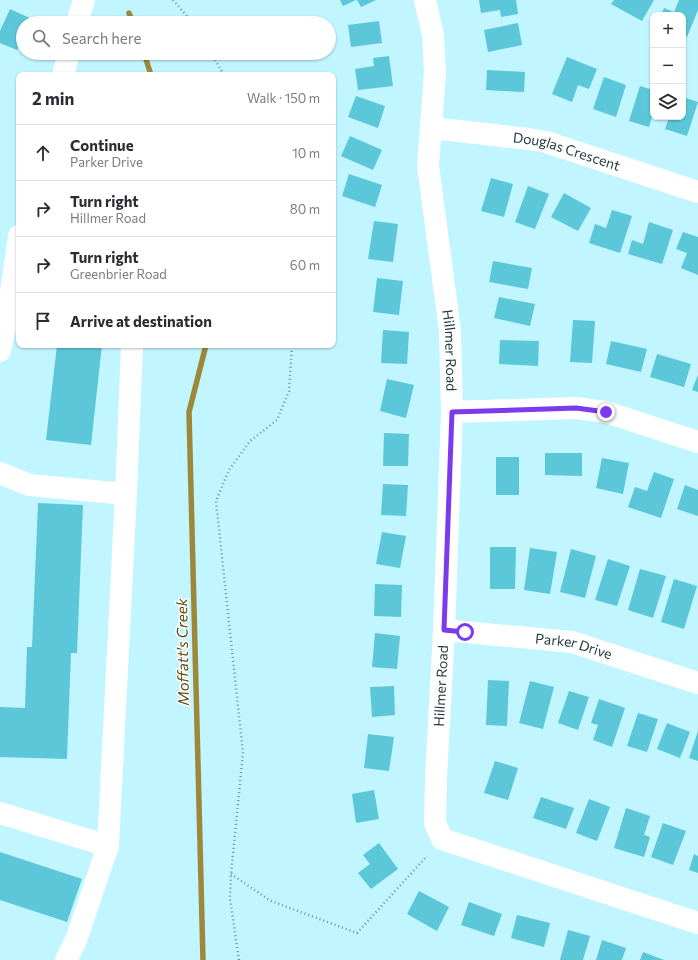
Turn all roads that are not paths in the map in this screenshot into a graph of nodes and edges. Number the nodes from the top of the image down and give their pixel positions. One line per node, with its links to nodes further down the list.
1 (84, 0): 3 (street)
2 (425, 0): 6 (street, Hillmer Road)
3 (79, 16)
4 (67, 60): 5 (street)
5 (64, 72)
6 (432, 128): 7 (street, Douglas Crescent); 11 (street, Hillmer Road)
7 (698, 192)
8 (16, 270): 10 (street)
9 (132, 348): 14 (street)
10 (0, 351)
11 (452, 412): 12 (street); 15 (street, Hillmer Road)
12 (698, 442)
13 (0, 473): 14 (street)
14 (126, 494): 18 (street)
15 (444, 630): 16 (street, Parker Drive); 19 (street, Hillmer Road)
16 (698, 683)
17 (0, 813): 18 (street)
18 (108, 846): 20 (street)
19 (698, 923)
20 (66, 960)

